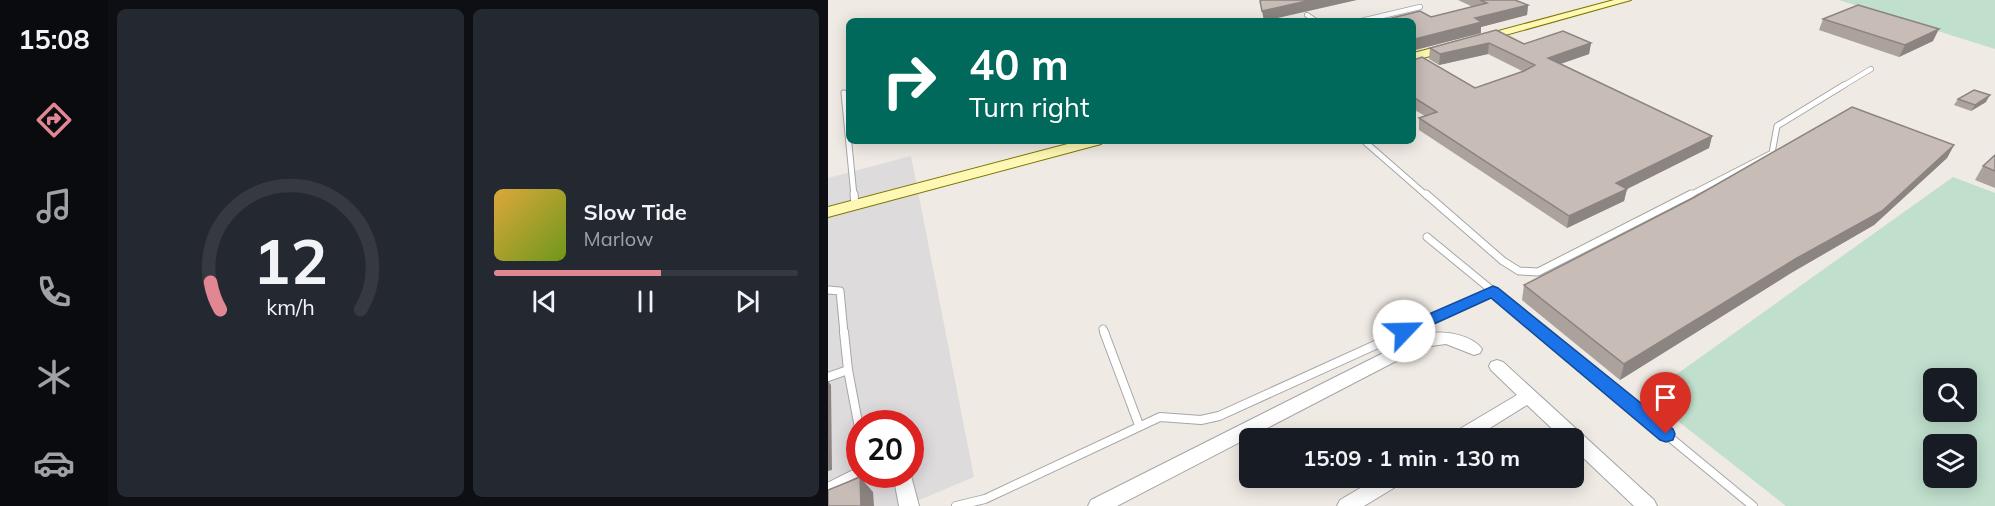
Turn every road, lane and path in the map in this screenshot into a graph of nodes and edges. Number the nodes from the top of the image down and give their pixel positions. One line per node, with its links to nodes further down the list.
1 (1626, 0): 6 (street)
2 (1420, 7): 5 (lane)
3 (1307, 15): 4 (lane)
4 (1312, 18)
5 (1374, 18)
6 (1418, 58)
7 (1871, 69): 12 (lane)
8 (844, 93): 9 (lane)
9 (846, 113)
10 (849, 144): 13 (lane)
11 (1085, 144): 13 (street)
12 (1367, 144)
13 (855, 205): 14 (street)
14 (828, 212)
15 (1427, 237): 17 (lane)
16 (828, 290): 21 (lane)
17 (1493, 291): 25 (lane); 36 (lane)
18 (1103, 329): 25 (lane)
19 (1474, 349): 34 (street)
20 (1497, 366): 23 (street)
21 (848, 370): 22 (lane); 24 (lane)
22 (828, 377)
23 (1528, 396): 26 (street); 35 (street)
24 (856, 410)
25 (1139, 425): 33 (lane)
26 (1475, 428)
27 (846, 480): 28 (lane)
28 (828, 488)
29 (905, 488): 32 (street)
30 (1379, 488): 31 (street)
31 (1356, 504)
32 (909, 506)
33 (956, 506)
34 (1098, 506)
35 (1646, 506)
36 (1753, 506)

